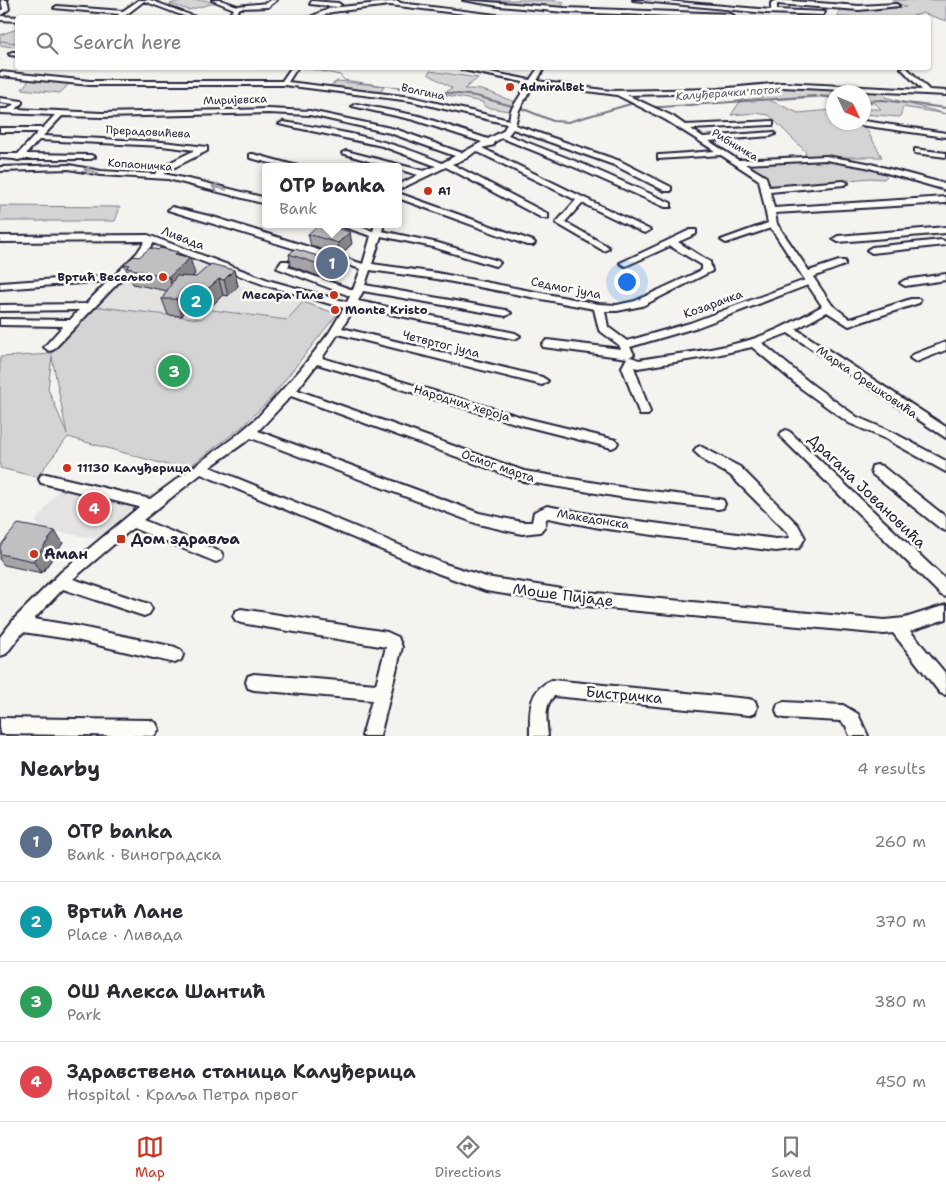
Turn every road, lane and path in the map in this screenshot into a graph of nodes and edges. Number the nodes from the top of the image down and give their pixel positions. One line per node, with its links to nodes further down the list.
1 (4, 0): 28 (street)
2 (142, 0): 20 (street)
3 (145, 0): 23 (street)
4 (215, 0): 14 (street)
5 (274, 0): 14 (street)
6 (350, 0): 15 (street)
7 (409, 0): 12 (street)
8 (466, 0): 27 (street)
9 (636, 0): 22 (street)
10 (706, 0): 18 (street)
11 (312, 3): 15 (street)
12 (391, 4): 15 (street); 26 (street)
13 (896, 6): 18 (street)
14 (238, 7): 24 (street)
15 (342, 7): 19 (street)
16 (57, 8): 20 (street)
17 (303, 9): 19 (street)
18 (774, 9): 21 (street); 22 (street)
19 (328, 11): 25 (street)
20 (124, 13)
21 (823, 13)
22 (768, 14)
23 (188, 15)
24 (231, 15)
25 (318, 15)
26 (489, 15)
27 (608, 15)
28 (0, 16): 29 (street)
29 (15, 18)
30 (293, 70): 36 (street)
31 (473, 70): 35 (street)
32 (539, 70): 35 (street)
33 (907, 70): 37 (street)
34 (0, 74): 36 (street, Волгина)
35 (532, 82): 39 (street); 47 (street)
36 (284, 83): 47 (street, Волгина)
37 (926, 90): 38 (street); 39 (street)
38 (946, 93)
39 (620, 94): 49 (street, Рибничка)
40 (0, 100): 43 (street)
41 (356, 106): 57 (street)
42 (0, 111): 43 (street, Миријевска)
43 (9, 112): 44 (street, Миријевска)
44 (60, 114): 51 (street); 66 (street, Миријевска)
45 (770, 123): 49 (street)
46 (283, 124): 72 (street)
47 (511, 124): 54 (street); 83 (street, Волгина)
48 (871, 126): 53 (street)
49 (685, 127): 56 (street, Рибничка)
50 (0, 130): 51 (street)
51 (43, 130): 55 (street)
52 (771, 134): 56 (street)
53 (946, 135)
54 (503, 136): 57 (street); 89 (street)
55 (36, 138): 64 (street); 77 (street, Прерадовићева)
56 (701, 139): 61 (street, Рибничка)
57 (491, 143): 58 (street)
58 (478, 149): 66 (street); 86 (street)
59 (918, 151): 62 (street)
60 (346, 153): 71 (street)
61 (721, 153): 68 (street); 69 (street, Рибничка)
62 (946, 155)
63 (0, 156): 64 (street)
64 (20, 156): 67 (street); 74 (street)
65 (253, 156): 70 (street)
66 (464, 156): 72 (street)
67 (91, 157)
68 (661, 157)
69 (736, 162): 79 (street); 84 (street, Рибничка)
70 (281, 163)
71 (384, 163)
72 (445, 165): 76 (street); 92 (street)
73 (0, 168): 74 (street, Копаоничка)
74 (11, 168): 77 (street, Копаоничка, one-way to 74)
75 (402, 168): 76 (street)
76 (425, 174): 81 (street)
77 (157, 176): 88 (street, Копаоничка, one-way to 77)
78 (946, 181): 79 (street)
79 (927, 182): 82 (street)
80 (844, 183): 84 (street)
81 (402, 186)
82 (946, 187)
83 (668, 189)
84 (766, 190): 91 (street, Рибничка)
85 (402, 196): 104 (street)
86 (581, 198): 95 (street); 106 (street)
87 (946, 200): 91 (street)
88 (262, 201)
89 (668, 205)
90 (172, 210): 112 (street, Седмог јула)
91 (770, 211): 93 (street, Рибничка)
92 (545, 216)
93 (773, 224): 103 (street); 115 (street, Рибничка)
94 (361, 228): 97 (street)
95 (645, 230)
96 (946, 230): 99 (street)
97 (378, 231): 109 (street); 112 (street)
98 (693, 232): 105 (street)
99 (930, 232): 102 (street); 107 (street)
100 (0, 239): 101 (street, Ливада)
101 (151, 239): 114 (street); 118 (street, Ливада)
102 (838, 239)
103 (726, 240)
104 (530, 243)
105 (672, 243): 110 (street); 121 (street, Седмог јула)
106 (604, 248)
107 (872, 250)
108 (285, 263): 118 (street)
109 (495, 263)
110 (625, 263)
111 (842, 264): 115 (street, Козарачка)
112 (366, 267): 118 (street); 121 (street, Седмог јула)
113 (946, 277): 116 (street)
114 (115, 278): 117 (street); 120 (street)
115 (808, 279): 122 (street, Рибничка); 134 (street, Козарачка)
116 (905, 283)
117 (0, 286)
118 (354, 298): 124 (street); 128 (street); 129 (street)
119 (915, 301): 122 (street, Рибничка)
120 (86, 307): 123 (street); 126 (street)
121 (599, 307): 134 (street)
122 (828, 307): 127 (street)
123 (0, 308)
124 (506, 313)
125 (0, 322): 126 (street)
126 (70, 323): 133 (street)
127 (788, 329): 130 (street); 141 (street, Марка Орешковића)
128 (335, 330): 136 (street); 137 (street, Четвртог јула)
129 (515, 336)
130 (755, 343): 134 (street); 145 (street)
131 (547, 344): 134 (street)
132 (946, 346): 135 (street)
133 (49, 347)
134 (628, 353): 139 (street)
135 (916, 358)
136 (314, 359): 138 (street); 143 (street, Народних хероја)
137 (542, 382)
138 (288, 391): 140 (street); 149 (street, Осмог марта)
139 (644, 412)
140 (249, 432): 144 (street, Македонска); 146 (street)
141 (946, 433)
142 (786, 435): 155 (street, Драгана Јовановића)
143 (612, 443)
144 (700, 451)
145 (946, 467)
146 (199, 468): 150 (street); 160 (street, Моше Пијаде)
147 (877, 470): 152 (street)
148 (46, 479): 150 (street)
149 (718, 504)
150 (154, 505): 151 (street)
151 (134, 522): 153 (street); 154 (street)
152 (946, 525)
153 (216, 556)
154 (61, 582): 156 (street); 159 (street)
155 (946, 590)
156 (144, 609)
157 (946, 612): 160 (street, Моше Пијаде)
158 (241, 616): 166 (street)
159 (20, 624): 161 (street); 163 (street)
160 (897, 627): 165 (street)
161 (5, 635): 162 (street)
162 (0, 649)
163 (175, 655)
164 (254, 682): 166 (street)
165 (946, 687)
166 (381, 693): 171 (street)
167 (749, 707): 172 (street, Бистричка)
168 (784, 710): 173 (street)
169 (0, 726): 170 (street)
170 (150, 729)
171 (371, 736)
172 (539, 736)
173 (858, 736)

